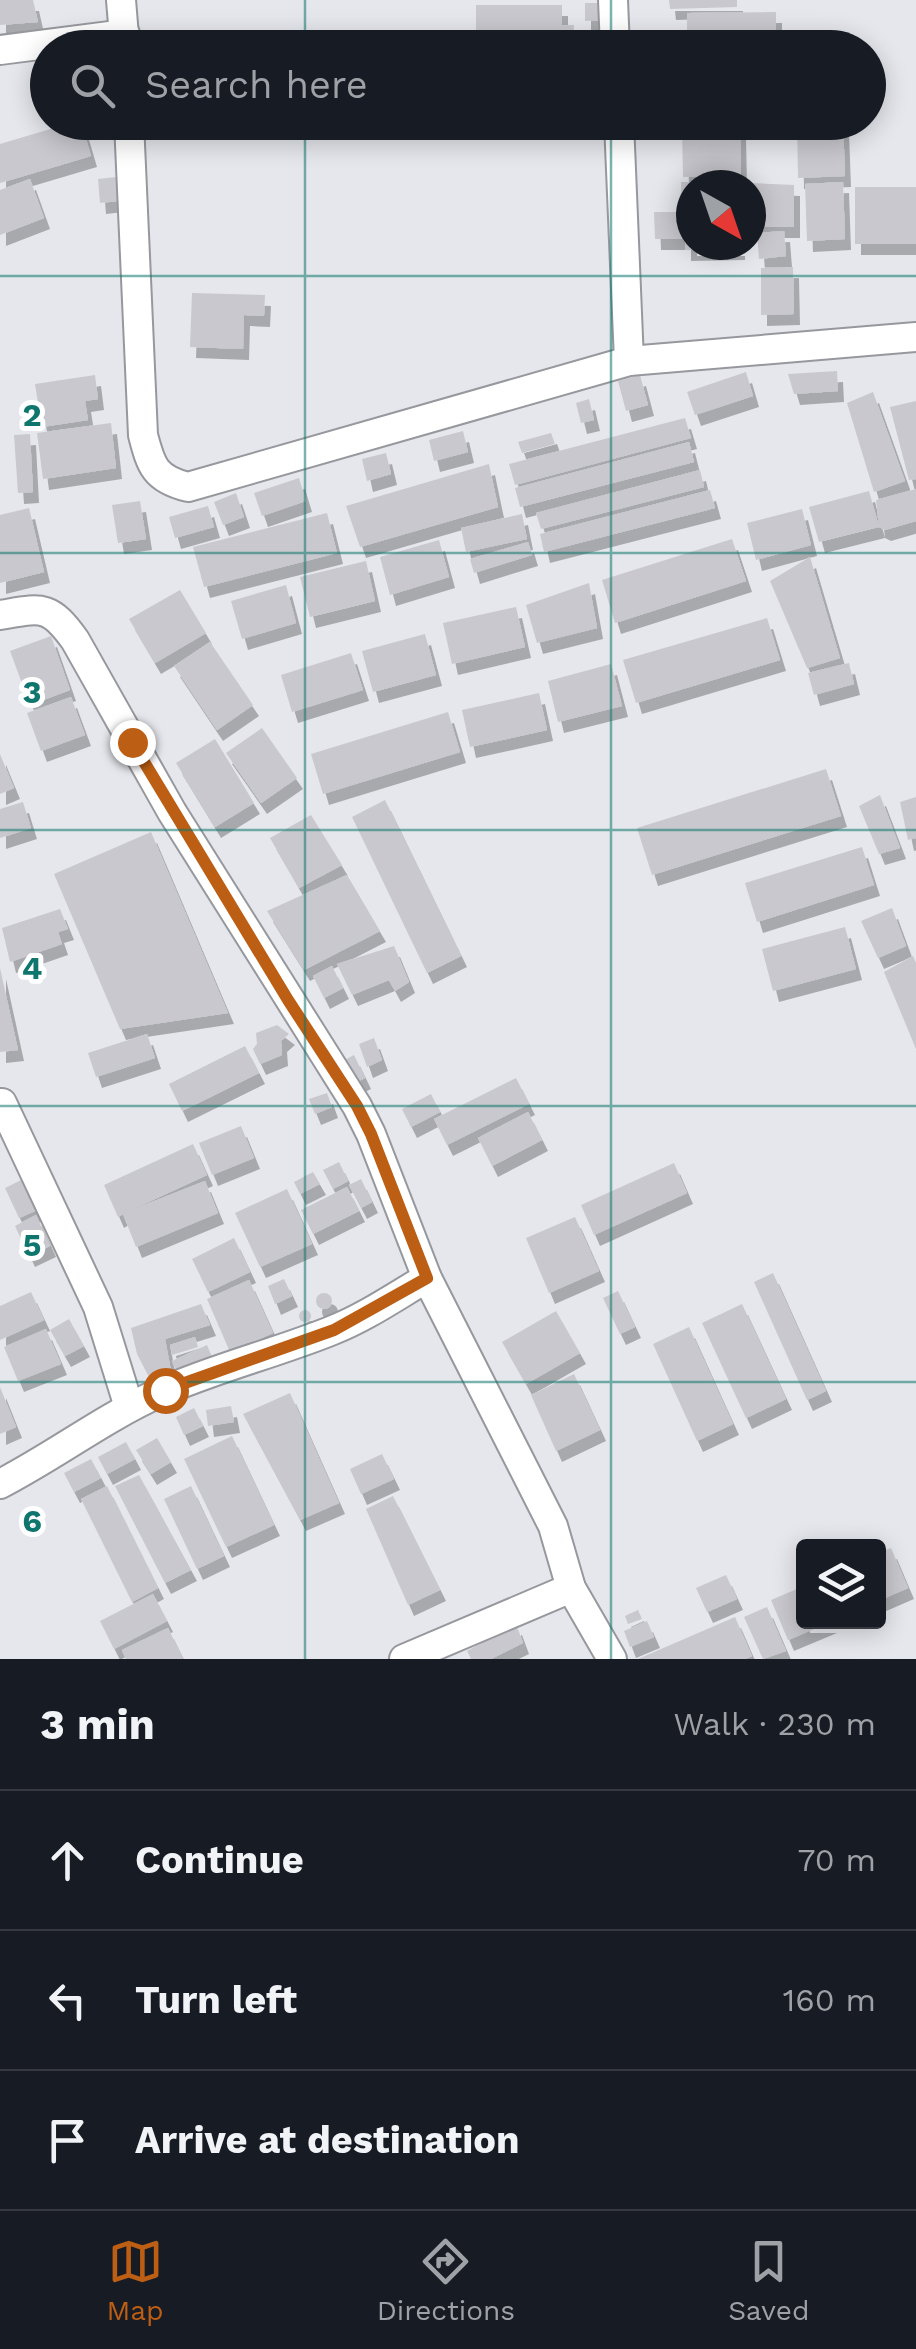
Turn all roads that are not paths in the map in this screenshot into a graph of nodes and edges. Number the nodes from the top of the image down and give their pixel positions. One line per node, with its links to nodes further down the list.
1 (121, 0): 3 (street)
2 (613, 0): 4 (street)
3 (124, 30)
4 (614, 30)
5 (30, 48): 6 (street)
6 (0, 50)
7 (130, 140): 10 (street)
8 (620, 140): 10 (street)
9 (916, 337): 10 (street)
10 (629, 360)
11 (0, 615): 13 (street)
12 (2, 1103): 14 (street)
13 (427, 1278): 14 (street); 16 (street)
14 (129, 1407): 15 (street)
15 (0, 1484)
16 (571, 1588): 17 (street); 18 (street)
17 (404, 1659)
18 (612, 1659)

